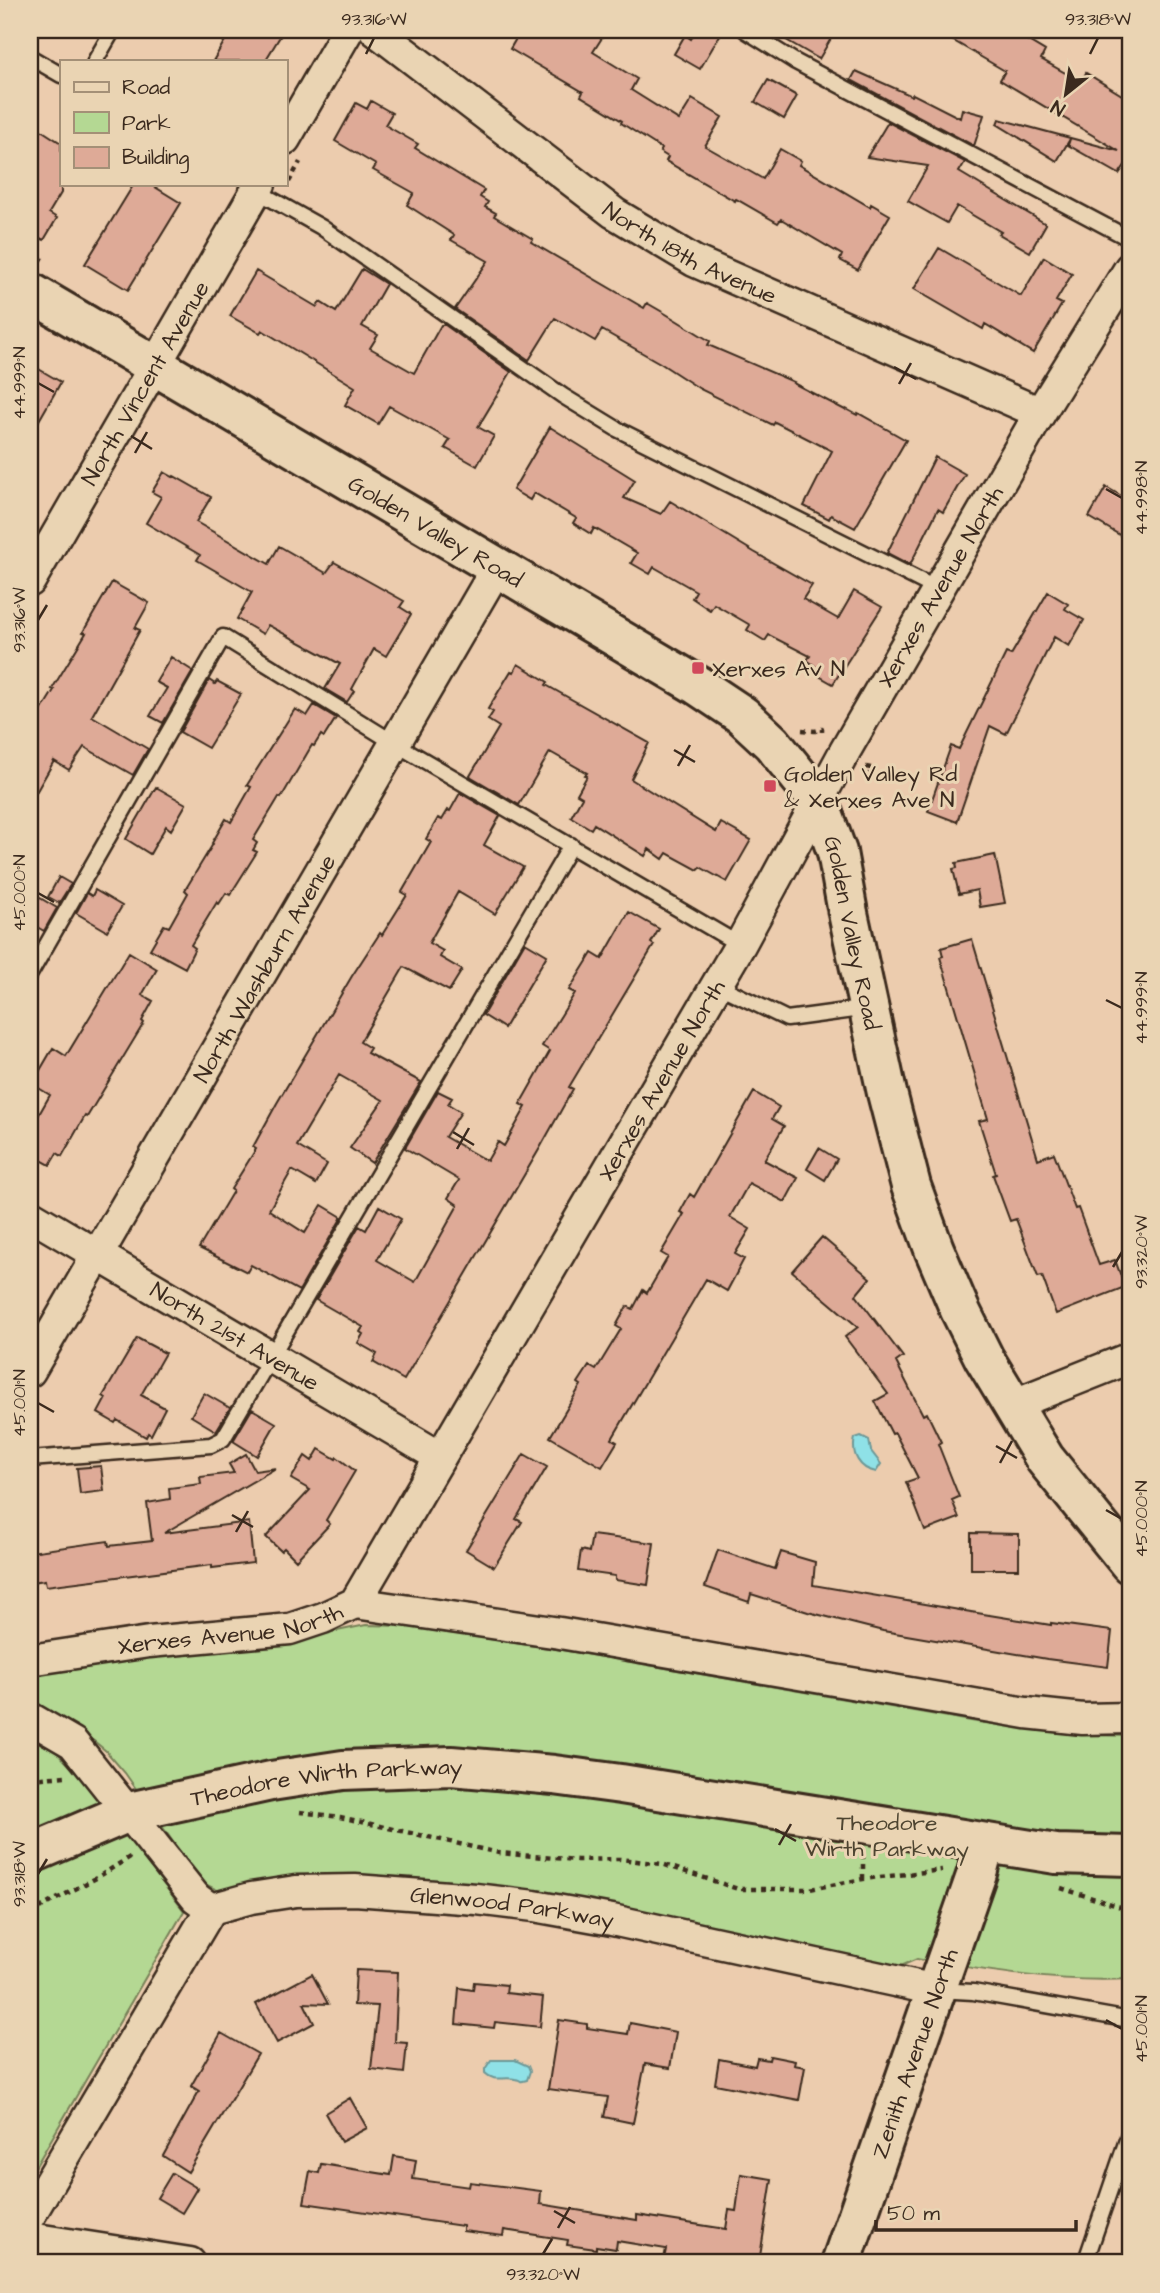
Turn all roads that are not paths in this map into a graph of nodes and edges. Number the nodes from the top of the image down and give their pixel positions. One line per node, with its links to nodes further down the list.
1 (113, 30): 6 (lane)
2 (348, 30): 8 (street)
3 (376, 30): 14 (street, North 18th Avenue)
4 (745, 30): 10 (lane)
5 (30, 57): 7 (lane)
6 (96, 60)
7 (60, 74)
8 (287, 136)
9 (254, 186): 13 (street, North Vincent Avenue); 17 (lane)
10 (1130, 239)
11 (1130, 268): 14 (street, Xerxes Avenue North)
12 (30, 292): 13 (street, Golden Valley Road)
13 (154, 366): 15 (street, Golden Valley Road); 16 (street, North Vincent Avenue)
14 (1040, 412): 17 (street, Xerxes Avenue North)
15 (498, 566): 18 (street, North Washburn Avenue); 19 (street, Golden Valley Road)
16 (30, 581)
17 (939, 590): 19 (street, Xerxes Avenue North)
18 (396, 744): 20 (lane); 22 (lane); 26 (street, North Washburn Avenue)
19 (818, 800): 21 (street, Xerxes Avenue North); 24 (street, Golden Valley Road)
20 (571, 845): 21 (lane); 27 (lane)
21 (740, 945): 23 (street, Xerxes Avenue North)
22 (30, 974)
23 (717, 985): 24 (lane); 31 (street, Xerxes Avenue North)
24 (869, 1008): 30 (street, Golden Valley Road)
25 (30, 1215): 26 (street, North 21st Avenue)
26 (99, 1255): 27 (street, North 21st Avenue); 29 (street, North Washburn Avenue)
27 (272, 1358): 31 (street, North 21st Avenue); 32 (lane)
28 (1130, 1358): 30 (street)
29 (30, 1371)
30 (1012, 1405): 33 (street, Golden Valley Road)
31 (440, 1457): 34 (street, Xerxes Avenue North)
32 (30, 1459)
33 (1130, 1564)
34 (355, 1603): 35 (street, Xerxes Avenue North); 37 (street)
35 (30, 1660)
36 (30, 1718): 38 (street)
37 (1130, 1718)
38 (129, 1812): 40 (street, Theodore Wirth Parkway); 41 (street, Theodore Wirth Parkway); 42 (street)
39 (1127, 1853): 41 (street, Theodore Wirth Parkway)
40 (30, 1854)
41 (981, 1858): 43 (street, Zenith Avenue North)
42 (211, 1909): 43 (street, Glenwood Parkway); 46 (street)
43 (936, 1990): 44 (lane); 49 (street, Zenith Avenue North)
44 (1130, 2020)
45 (1130, 2132): 50 (lane)
46 (30, 2215)
47 (30, 2238): 48 (street)
48 (190, 2263)
49 (841, 2263)
50 (1085, 2263)

